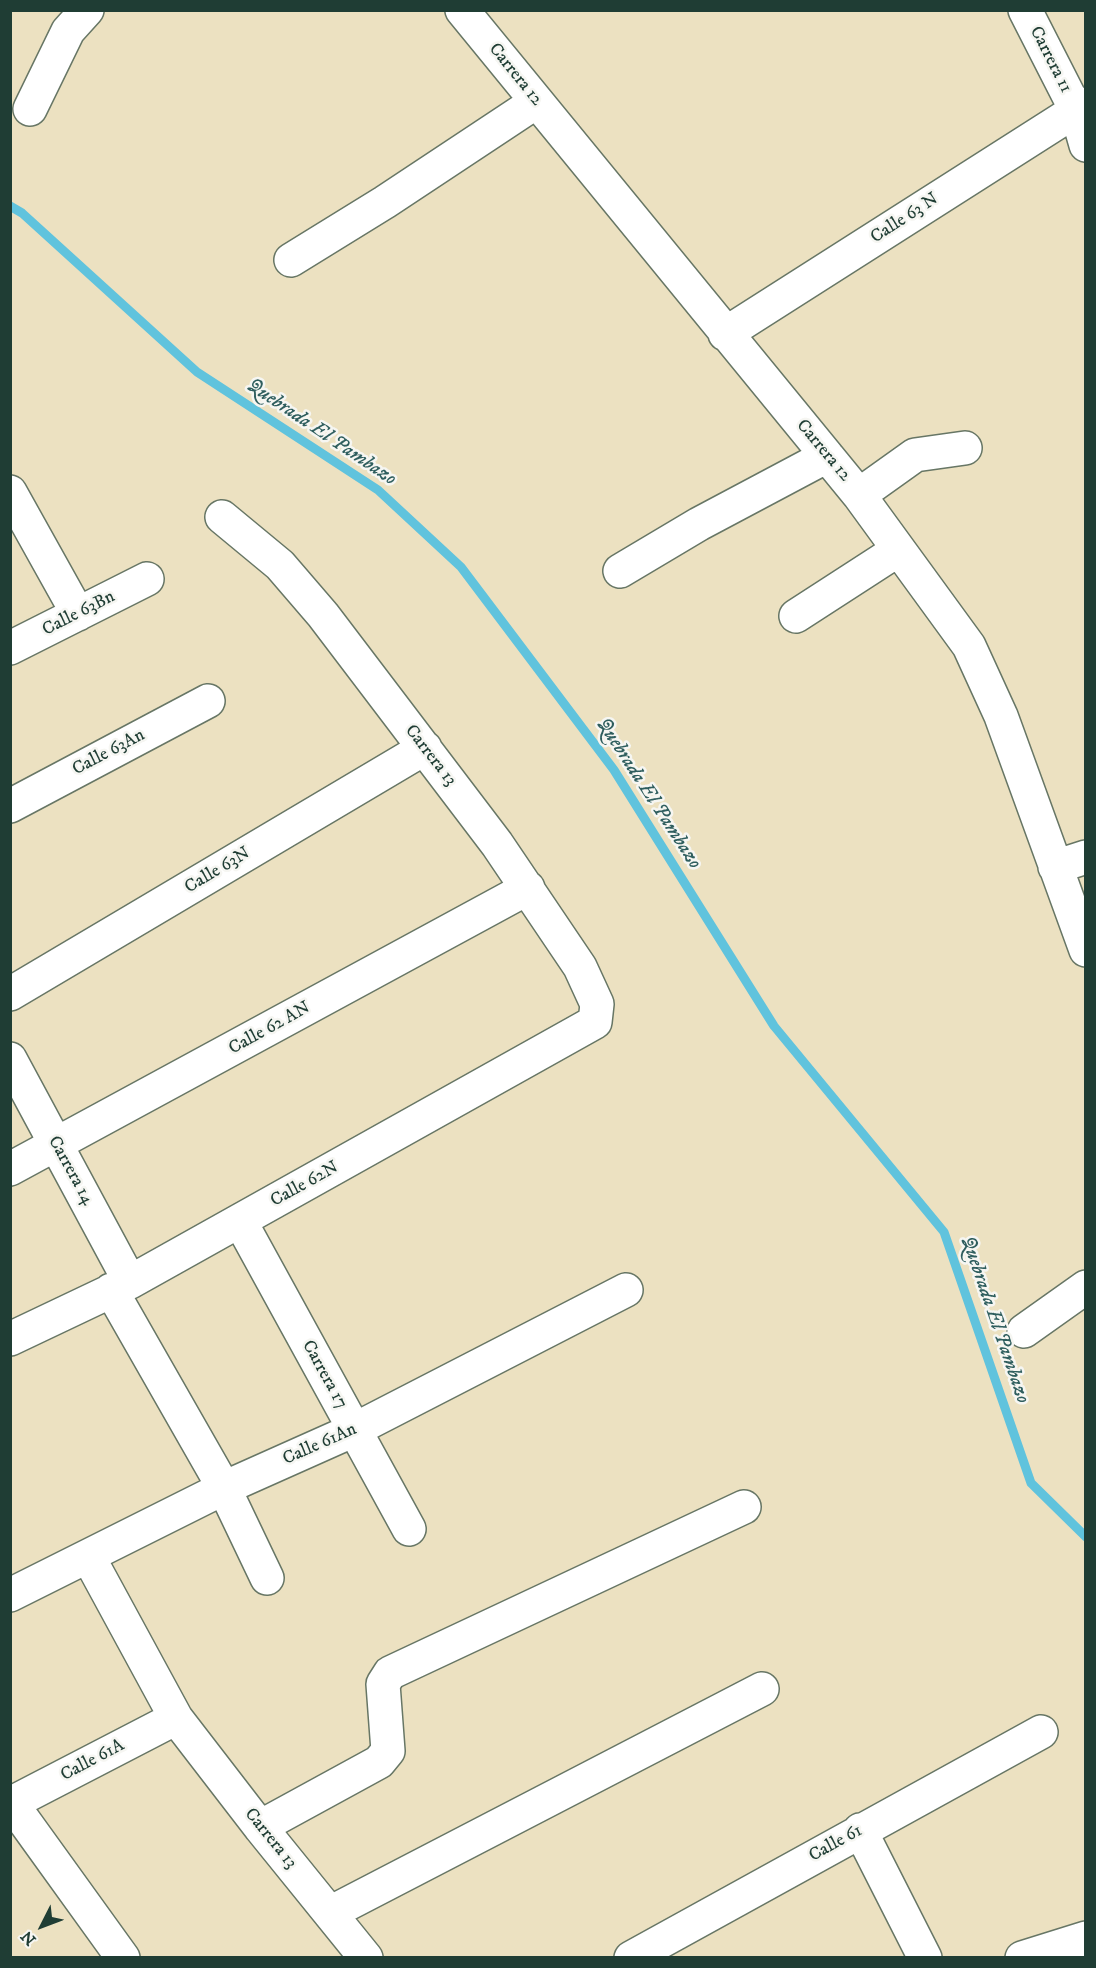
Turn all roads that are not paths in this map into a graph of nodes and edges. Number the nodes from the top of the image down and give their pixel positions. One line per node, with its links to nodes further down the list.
1 (87, 10): 6 (street)
2 (462, 10): 4 (street, Carrera 12)
3 (1024, 10): 5 (street, Carrera 11)
4 (536, 102): 8 (street); 9 (street, Carrera 12)
5 (1081, 107): 7 (street, Carrera 11); 9 (street, Calle 63 N)
6 (30, 109)
7 (1086, 145)
8 (291, 260)
9 (725, 334): 11 (street, Carrera 12)
10 (965, 448): 13 (street)
11 (826, 456): 13 (street, Carrera 12); 16 (street)
12 (10, 492): 18 (street)
13 (859, 495): 15 (street, Carrera 12)
14 (222, 517): 22 (street, Carrera 13)
15 (898, 550): 19 (street); 25 (street, Carrera 12)
16 (620, 571)
17 (147, 579): 18 (street, Calle 63Bn)
18 (78, 614): 20 (street, Calle 63Bn)
19 (796, 616)
20 (10, 648)
21 (208, 701): 23 (street, Calle 63An)
22 (425, 748): 26 (street, Carrera 13); 28 (street, Calle 63N)
23 (10, 806)
24 (1086, 856): 25 (street)
25 (1055, 867): 27 (street, Carrera 12)
26 (528, 888): 29 (street, Carrera 13); 31 (street, Calle 62 AN)
27 (1086, 950)
28 (10, 994)
29 (595, 1022): 33 (street, Calle 62N)
30 (10, 1059): 31 (street, Carrera 14)
31 (56, 1146): 32 (street, Calle 62 AN); 34 (street, Carrera 14)
32 (10, 1169)
33 (240, 1221): 34 (street, Calle 62N); 39 (street, Carrera 17)
34 (121, 1286): 38 (street, Calle 62N); 40 (street)
35 (1086, 1287): 37 (street)
36 (626, 1290): 39 (street, Calle 61An)
37 (1024, 1331)
38 (10, 1339)
39 (354, 1430): 40 (street, Calle 61An); 42 (street, Carrera 17)
40 (224, 1488): 43 (street, Calle 61An); 44 (street)
41 (744, 1507): 50 (street)
42 (409, 1529)
43 (88, 1556): 45 (street, Calle 61An); 47 (street, Carrera 13)
44 (267, 1578)
45 (10, 1595)
46 (762, 1689): 52 (street)
47 (176, 1718): 49 (street, Calle 61A); 50 (street, Carrera 13)
48 (1041, 1732): 51 (street, Calle 61)
49 (11, 1804): 54 (street)
50 (260, 1827): 52 (street, Carrera 13)
51 (860, 1830): 56 (street, Calle 61); 57 (street)
52 (330, 1913): 55 (street, Carrera 13)
53 (1086, 1938): 58 (street)
54 (123, 1958)
55 (366, 1958)
56 (631, 1958)
57 (925, 1958)
58 (1022, 1958)

